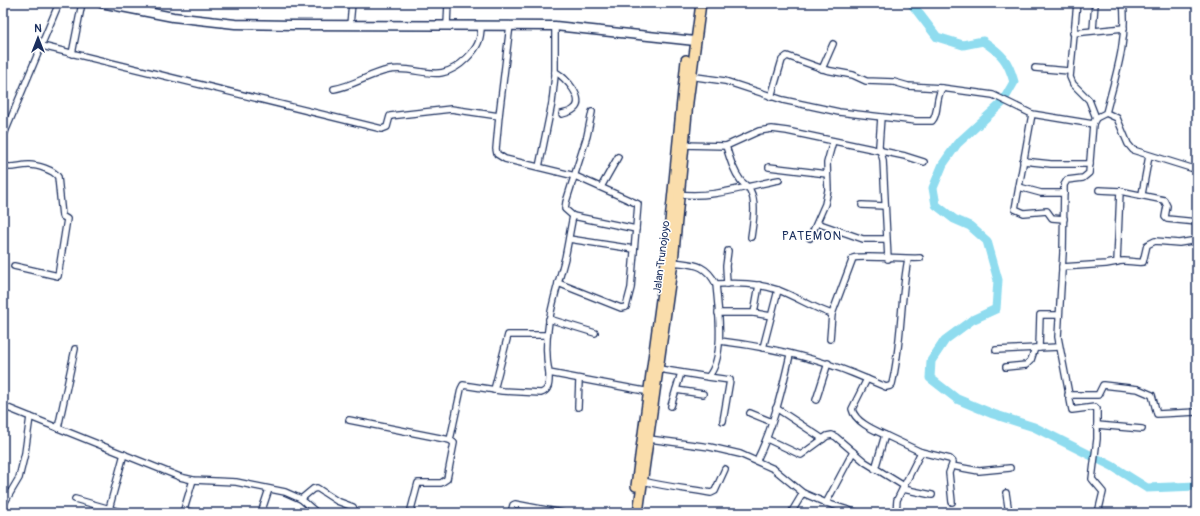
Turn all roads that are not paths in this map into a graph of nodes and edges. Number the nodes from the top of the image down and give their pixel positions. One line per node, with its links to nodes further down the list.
1 (59, 3): 22 (street)
2 (82, 3): 23 (street)
3 (101, 3): 12 (main road)
4 (352, 3): 12 (street)
5 (448, 3): 13 (street)
6 (695, 3): 11 (highway, Jalan Trunojoyo)
7 (701, 3): 11 (highway, Jalan Trunojoyo)
8 (1077, 3): 19 (street)
9 (1094, 3): 18 (street)
10 (1122, 3): 17 (street)
11 (696, 18): 20 (highway, Jalan Trunojoyo)
12 (350, 24): 13 (main road)
13 (447, 25): 14 (main road)
14 (482, 25): 15 (main road); 30 (street)
15 (510, 25): 16 (main road); 36 (street)
16 (555, 26): 20 (main road); 27 (street)
17 (1124, 28): 18 (street); 33 (street)
18 (1093, 30): 19 (street)
19 (1073, 33): 26 (street)
20 (689, 40): 28 (highway, Jalan Trunojoyo)
21 (833, 44): 24 (street)
22 (42, 46): 23 (street); 40 (street)
23 (72, 54): 36 (street)
24 (822, 68): 29 (street); 31 (street)
25 (1035, 68): 26 (street)
26 (1069, 71): 38 (street)
27 (555, 72): 34 (street); 51 (street)
28 (688, 76): 31 (street); 42 (highway, Jalan Trunojoyo)
29 (942, 88): 35 (street); 37 (street)
30 (334, 89)
31 (771, 97): 37 (street)
32 (592, 112): 55 (street)
33 (1106, 113): 38 (street); 45 (street)
34 (562, 114)
35 (1032, 114): 39 (street); 47 (street)
36 (499, 116): 51 (street)
37 (881, 117): 44 (street)
38 (1096, 118): 39 (street)
39 (1093, 124): 49 (street)
40 (3, 137)
41 (833, 141): 43 (street); 44 (street); 54 (street)
42 (681, 145): 43 (street); 63 (highway, Jalan Trunojoyo)
43 (726, 146): 57 (street)
44 (880, 152): 48 (street); 66 (street)
45 (1149, 156): 53 (street); 64 (street)
46 (618, 157): 58 (street)
47 (1023, 160): 49 (street); 59 (street)
48 (924, 162)
49 (1090, 164): 62 (street)
50 (3, 166): 84 (street)
51 (538, 167): 55 (street)
52 (769, 167): 54 (street)
53 (1191, 168)
54 (827, 174): 69 (street)
55 (575, 176): 58 (street); 67 (street)
56 (779, 180): 57 (street)
57 (746, 186): 63 (street); 72 (street)
58 (601, 187): 71 (street)
59 (1019, 187): 62 (street); 68 (street)
60 (1099, 190): 61 (street)
61 (1120, 191): 64 (street); 83 (street)
62 (1064, 193): 68 (street)
63 (676, 194): 82 (highway, Jalan Trunojoyo); 117 (highway, Jalan Trunojoyo)
64 (1142, 194): 70 (street)
65 (862, 205): 66 (street)
66 (885, 206): 75 (street)
67 (573, 216): 71 (street); 74 (street)
68 (1064, 219): 85 (street)
69 (818, 222): 73 (street); 75 (street)
70 (1197, 222)
71 (636, 229): 77 (street)
72 (751, 237)
73 (810, 238)
74 (568, 239): 77 (street); 86 (street)
75 (886, 239): 80 (street)
76 (1197, 240): 83 (street)
77 (634, 249): 86 (street)
78 (728, 251): 88 (street)
79 (920, 258): 81 (street)
80 (888, 259): 81 (street); 93 (street)
81 (908, 259): 113 (street)
82 (673, 262): 87 (street); 109 (highway, Jalan Trunojoyo)
83 (1117, 262): 85 (street)
84 (14, 266)
85 (1062, 267): 94 (street)
86 (558, 283): 96 (street)
87 (716, 284): 88 (street); 91 (street)
88 (727, 284): 89 (street)
89 (759, 285): 90 (street); 92 (street)
90 (778, 290): 93 (street); 95 (street)
91 (718, 312): 92 (street); 100 (street)
92 (754, 313): 95 (street)
93 (832, 314): 99 (street)
94 (1059, 315): 101 (street); 103 (street)
95 (771, 316): 102 (street)
96 (549, 319): 97 (street); 98 (street)
97 (595, 333)
98 (547, 335): 110 (street); 115 (street)
99 (830, 339)
100 (720, 341): 102 (street); 112 (street)
101 (1059, 347): 103 (street); 119 (street)
102 (763, 348): 106 (street)
103 (1037, 348): 105 (street); 108 (street)
104 (75, 349): 132 (street)
105 (996, 350)
106 (790, 355): 107 (street); 124 (street)
107 (828, 364): 113 (street); 120 (street)
108 (1006, 367)
109 (659, 368): 111 (street); 117 (highway, Jalan Trunojoyo)
110 (549, 373): 114 (street); 115 (street)
111 (681, 373): 112 (street); 116 (street)
112 (708, 377): 129 (street)
113 (867, 379): 134 (street)
114 (580, 380): 117 (street); 123 (street)
115 (494, 390): 138 (street)
116 (676, 390): 118 (street); 122 (street)
117 (652, 392): 136 (highway, Jalan Trunojoyo); 169 (highway, Jalan Trunojoyo)
118 (703, 394)
119 (1068, 395): 125 (street); 131 (street)
120 (816, 400)
121 (3, 406): 127 (street)
122 (671, 406)
123 (578, 407)
124 (776, 408): 130 (street); 135 (street)
125 (1197, 412)
126 (750, 413): 130 (street)
127 (30, 417): 132 (street); 158 (street)
128 (349, 420): 138 (street)
129 (723, 421)
130 (772, 422): 137 (street)
131 (1097, 426): 133 (street); 175 (street)
132 (58, 428): 141 (street)
133 (1142, 429)
134 (885, 435): 140 (street); 146 (street)
135 (823, 438): 137 (street); 139 (street)
136 (649, 439): 142 (street); 148 (highway, Jalan Trunojoyo)
137 (767, 439): 142 (street)
138 (450, 440): 166 (street)
139 (853, 452): 146 (street); 157 (street)
140 (921, 452): 143 (street); 149 (street)
141 (124, 454): 147 (street); 159 (street)
142 (757, 460): 151 (street)
143 (952, 466): 145 (street); 156 (street)
144 (725, 468): 148 (street)
145 (1010, 468)
146 (875, 469): 149 (street)
147 (193, 480): 150 (street); 160 (street)
148 (643, 482): 170 (highway, Jalan Trunojoyo)
149 (903, 487): 153 (street); 173 (street)
150 (269, 489): 155 (street); 164 (street)
151 (803, 493): 157 (street); 171 (street)
152 (1006, 493): 174 (street)
153 (932, 495)
154 (74, 499): 159 (street)
155 (302, 500): 161 (street); 165 (street)
156 (952, 502)
157 (826, 504): 172 (street)
158 (3, 505)
159 (110, 509): 162 (street)
160 (184, 512): 163 (street)
161 (315, 512)
162 (124, 513)
163 (193, 513)
164 (261, 513)
165 (356, 513)
166 (410, 513)
167 (511, 513): 168 (street)
168 (562, 513)
169 (632, 513)
170 (638, 513)
171 (791, 513)
172 (858, 513)
173 (896, 513)
174 (1009, 513)
175 (1098, 513)

